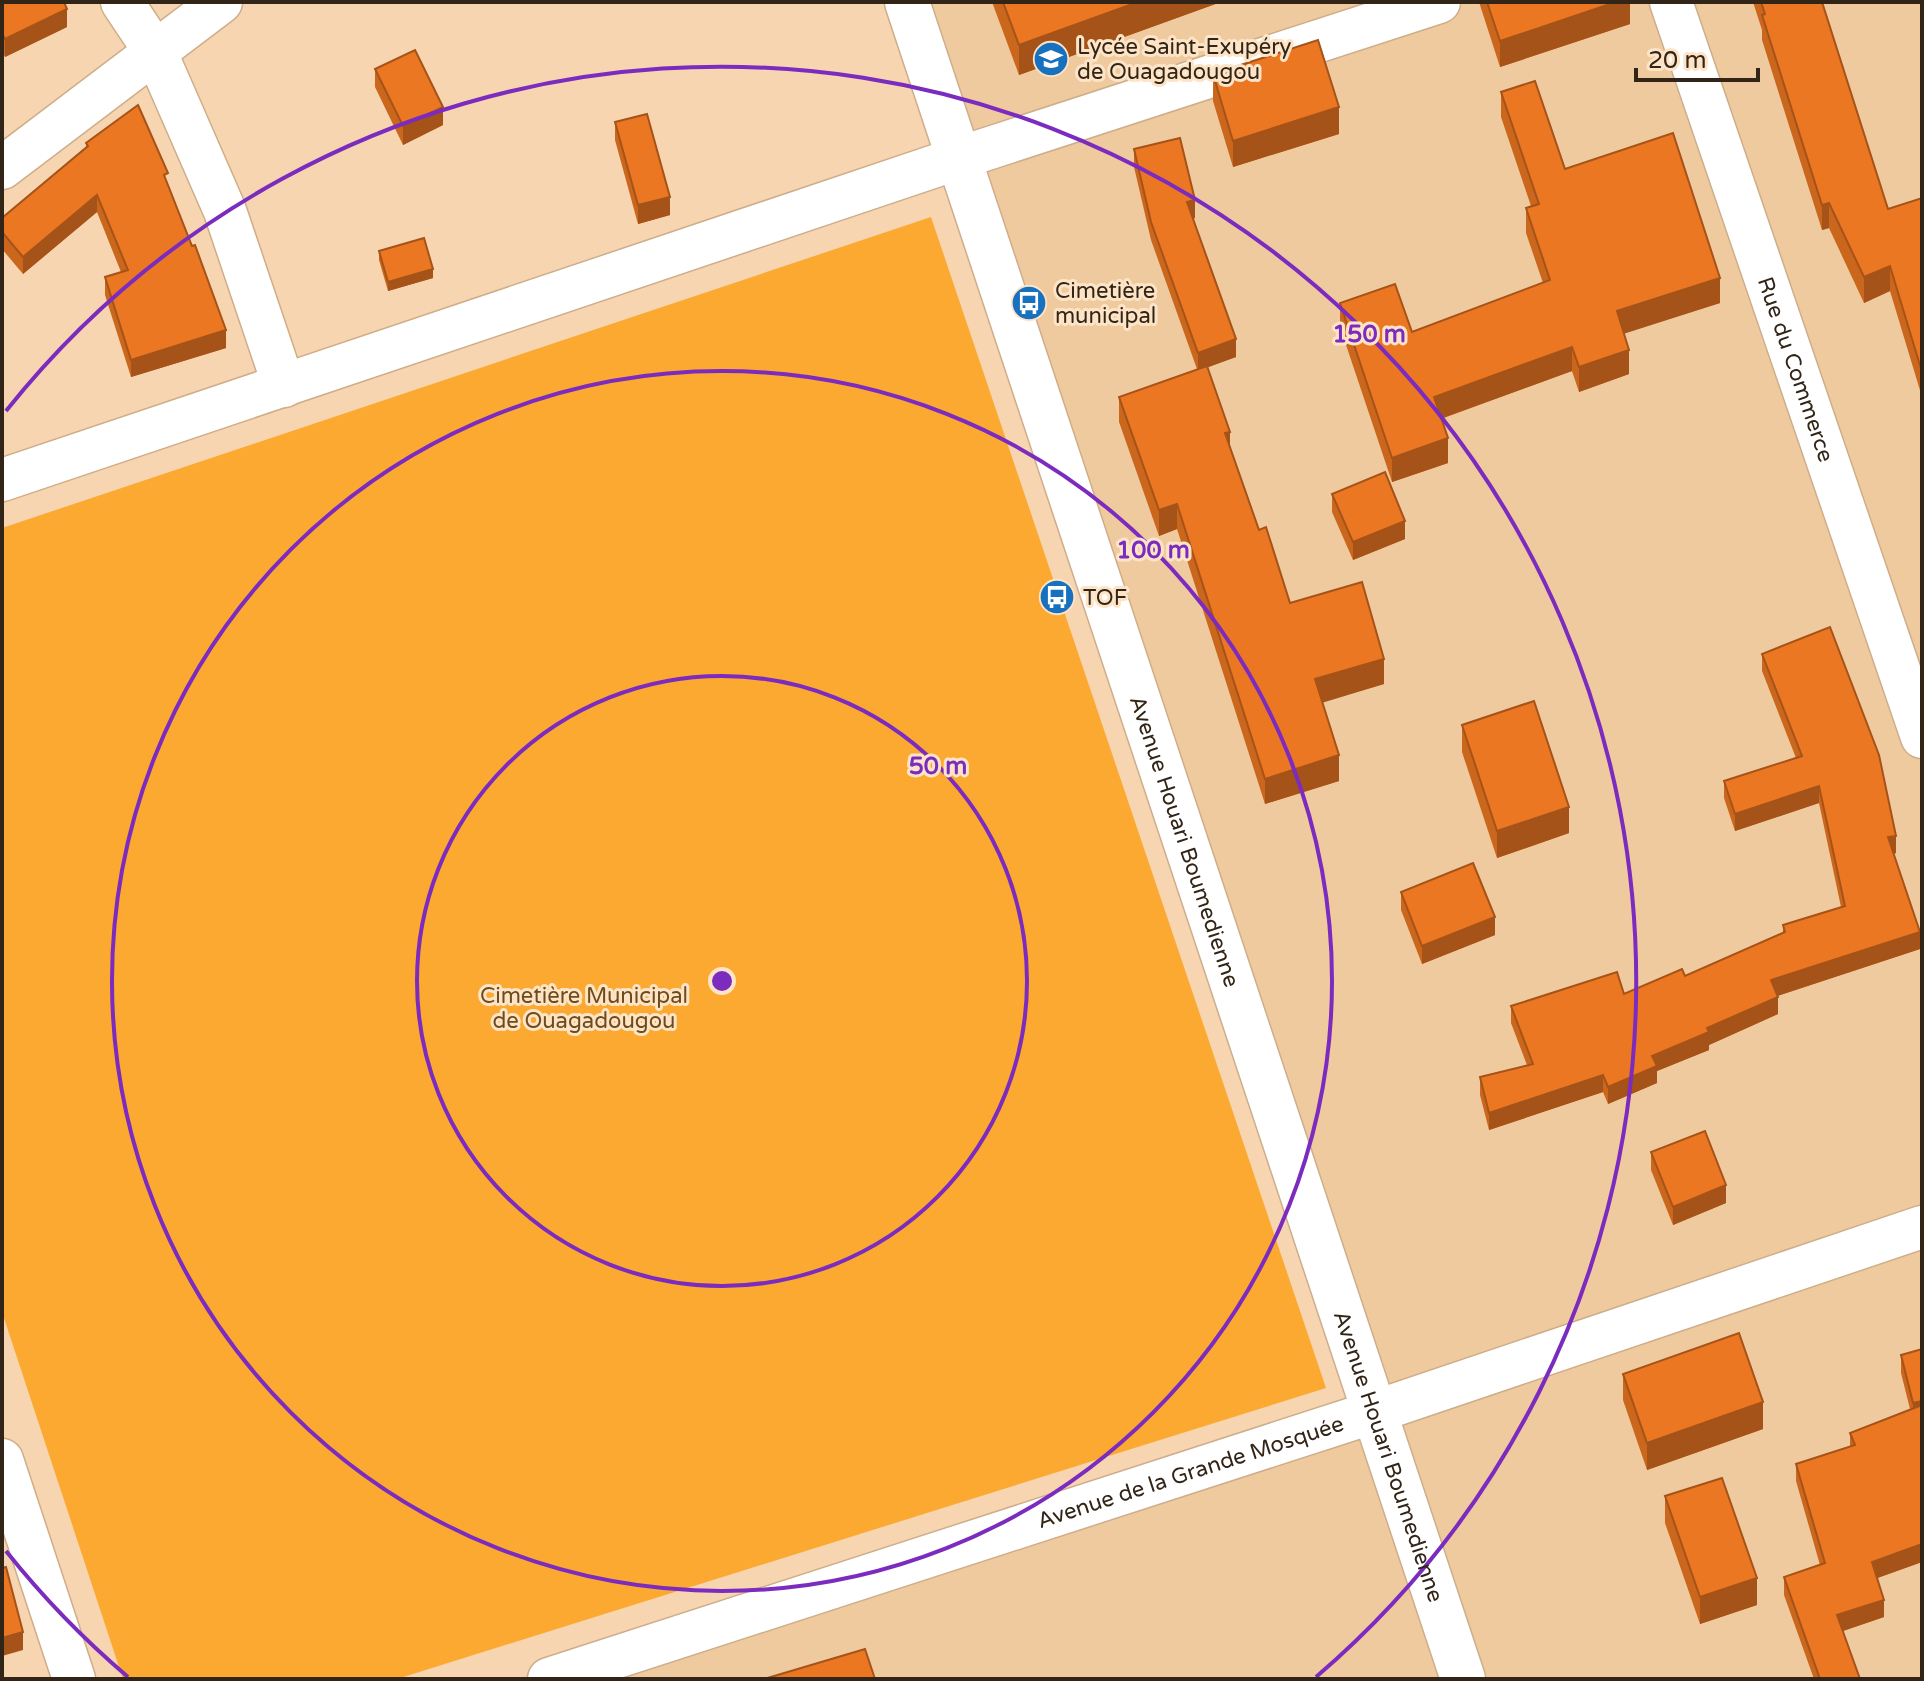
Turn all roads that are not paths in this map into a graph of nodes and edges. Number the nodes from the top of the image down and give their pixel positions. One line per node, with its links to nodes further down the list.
1 (122, 2): 6 (street)
2 (221, 2): 6 (street)
3 (907, 2): 7 (main road, Avenue Houari Boumedienne)
4 (1439, 2): 7 (street)
5 (1671, 2): 11 (street, Rue du Commerce)
6 (156, 53): 8 (street); 9 (street)
7 (959, 158): 9 (street); 13 (main road, Avenue Houari Boumedienne)
8 (2, 168)
9 (284, 386): 10 (street)
10 (2, 480)
11 (1922, 737)
12 (1922, 1227): 13 (street, Avenue de la Grande Mosquée)
13 (1374, 1412): 17 (street, Avenue de la Grande Mosquée); 18 (main road, Avenue Houari Boumedienne)
14 (2, 1460): 15 (street)
15 (9, 1504): 16 (street)
16 (74, 1679)
17 (549, 1679)
18 (1463, 1679)

